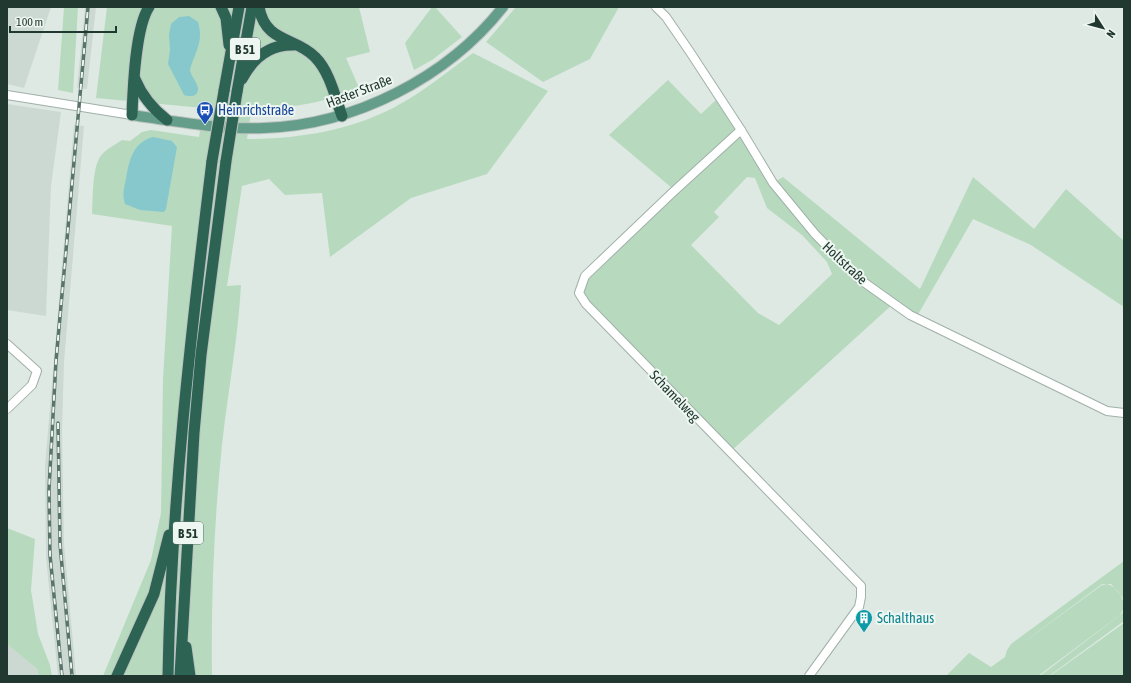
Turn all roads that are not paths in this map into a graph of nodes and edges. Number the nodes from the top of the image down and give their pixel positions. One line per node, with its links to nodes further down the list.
1 (149, 7): 10 (highway)
2 (220, 7): 9 (highway)
3 (239, 7): 9 (highway, B 51)
4 (252, 7): 11 (highway, B 51)
5 (259, 7): 8 (highway)
6 (503, 7): 14 (main road, Haster Straße)
7 (656, 7): 16 (street, Holtstraße)
8 (297, 46): 11 (highway); 14 (highway)
9 (231, 52): 20 (highway, B 51, bridge)
10 (135, 79): 13 (highway); 15 (highway)
11 (237, 92): 21 (highway, B 51, bridge)
12 (7, 96): 13 (street, Haster Straße)
13 (132, 115): 15 (main road, Haster Straße)
14 (342, 116): 15 (main road, Haster Straße)
15 (167, 120)
16 (741, 130): 19 (street, Holtstraße); 26 (street, Schamelweg)
17 (7, 344): 18 (street)
18 (7, 409)
19 (1124, 413)
20 (176, 502): 22 (highway, B 51); 23 (highway, B 51)
21 (183, 634): 24 (highway, B 51); 25 (highway, B 51)
22 (117, 676)
23 (168, 676)
24 (180, 676)
25 (190, 676)
26 (809, 676)

